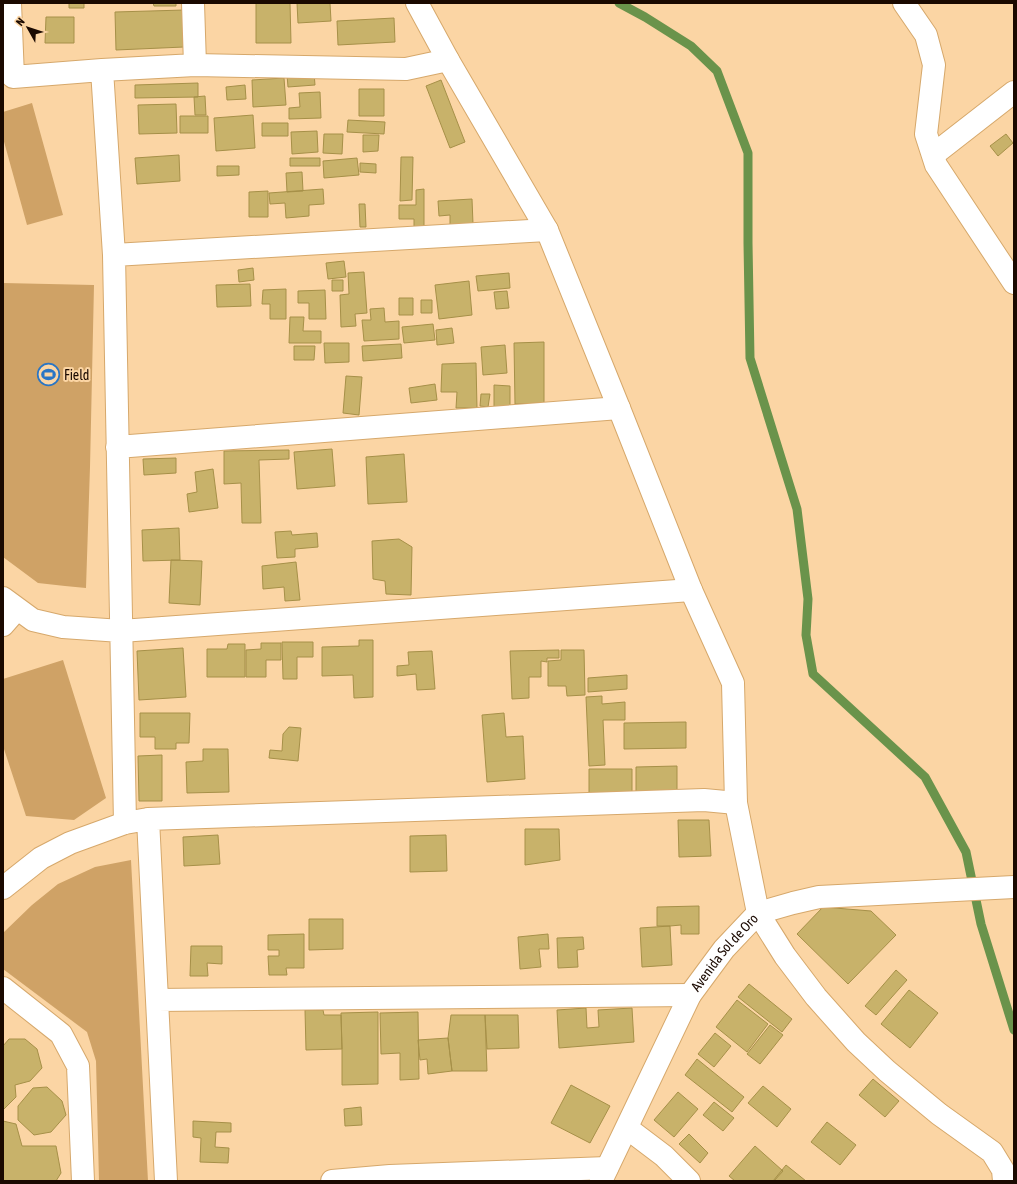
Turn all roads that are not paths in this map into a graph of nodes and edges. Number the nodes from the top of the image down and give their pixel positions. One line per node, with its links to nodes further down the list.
1 (10, 3): 7 (street)
2 (193, 3): 6 (street)
3 (417, 3): 5 (street)
4 (904, 3): 9 (street)
5 (448, 60): 6 (street); 10 (street)
6 (195, 65): 7 (street)
7 (102, 70): 11 (street)
8 (1014, 92): 9 (street)
9 (933, 155): 12 (street)
10 (547, 230): 11 (street); 13 (street)
11 (114, 255): 14 (street)
12 (1014, 283)
13 (619, 408): 14 (street); 15 (street)
14 (117, 447): 18 (street)
15 (691, 590): 18 (street); 19 (street)
16 (10, 603): 17 (street); 18 (street)
17 (3, 625)
18 (121, 631): 21 (street)
19 (736, 804): 20 (street); 24 (street)
20 (148, 819): 21 (street); 27 (street)
21 (125, 823): 22 (street)
22 (3, 888)
23 (1014, 888): 24 (street, Avenida Sol de Oro)
24 (758, 914): 26 (street, Avenida Sol de Oro); 34 (street)
25 (3, 988): 30 (street)
26 (690, 996): 27 (street); 28 (street, Avenida Sol de Oro)
27 (157, 1000): 31 (street)
28 (627, 1128): 29 (street, Avenida Sol de Oro); 33 (street)
29 (604, 1175): 32 (street)
30 (83, 1181)
31 (166, 1181)
32 (332, 1181)
33 (689, 1181)
34 (1004, 1181)

